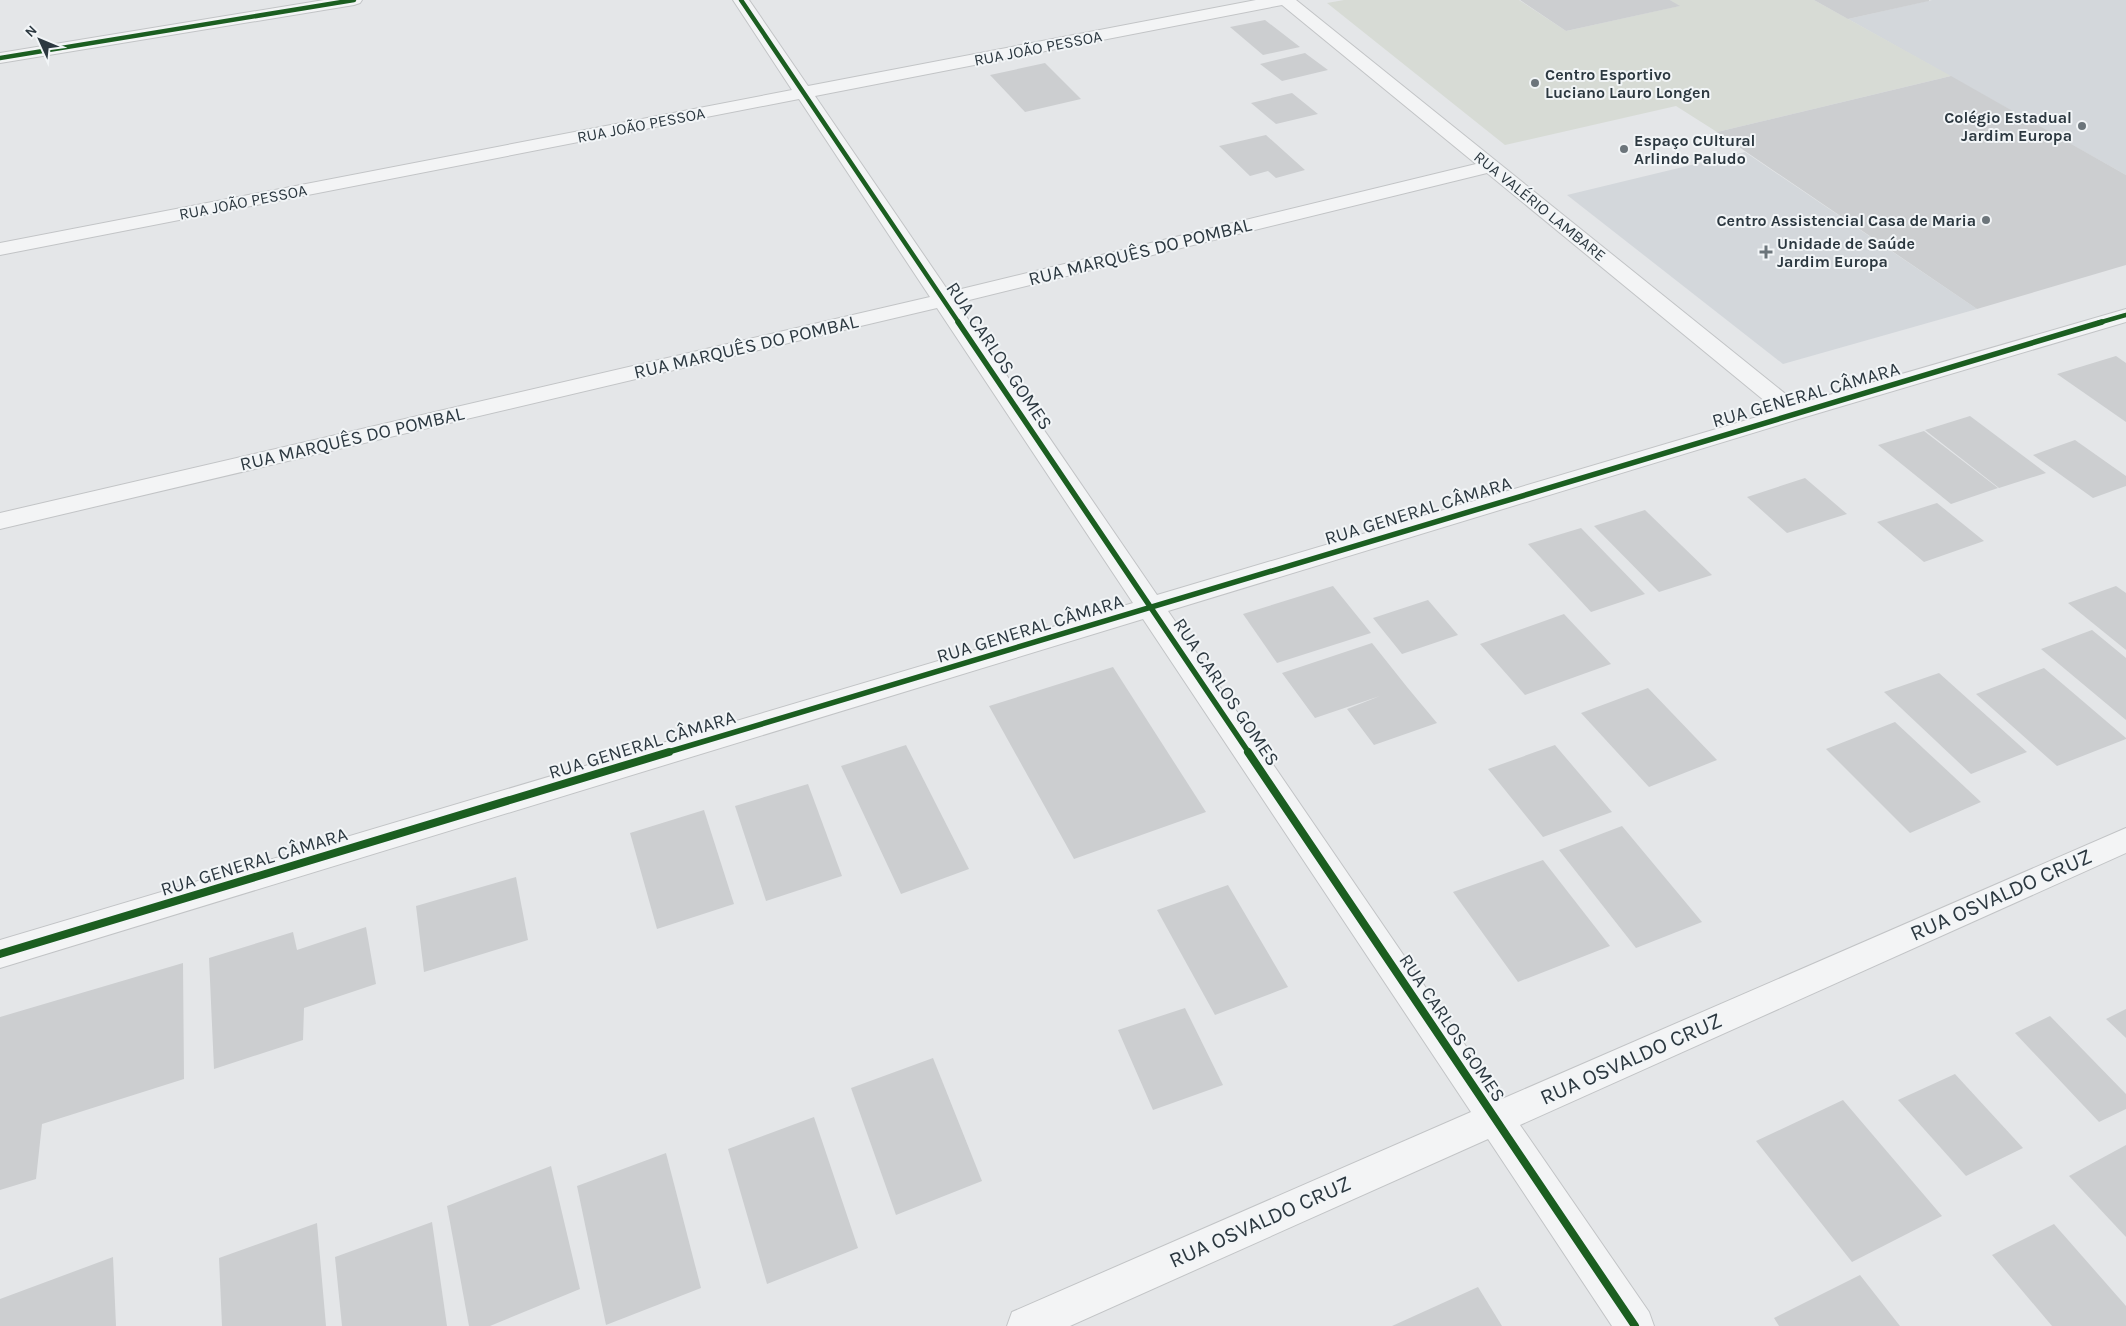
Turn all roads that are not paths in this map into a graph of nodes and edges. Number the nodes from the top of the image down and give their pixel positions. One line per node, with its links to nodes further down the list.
1 (354, 0): 5 (street)
2 (741, 0): 6 (street, RUA CARLOS GOMES)
3 (1281, 0): 6 (street, RUA JOÃO PESSOA)
4 (1286, 0): 7 (street, RUA VALÉRIO LAMBARE)
5 (0, 58)
6 (804, 94): 8 (street, RUA JOÃO PESSOA); 9 (street, RUA CARLOS GOMES)
7 (1490, 166): 9 (street, RUA MARQUÊS DO POMBAL); 11 (street, RUA VALÉRIO LAMBARE)
8 (0, 249)
9 (944, 300): 12 (street, RUA MARQUÊS DO POMBAL); 13 (street, RUA CARLOS GOMES)
10 (2121, 321): 11 (street, RUA GENERAL CÂMARA)
11 (1794, 413): 13 (street, RUA GENERAL CÂMARA)
12 (0, 521)
13 (1151, 608): 15 (street, RUA GENERAL CÂMARA); 16 (street, RUA CARLOS GOMES)
14 (2126, 840): 16 (street, RUA OSVALDO CRUZ)
15 (0, 954)
16 (1495, 1119): 17 (street, RUA OSVALDO CRUZ); 18 (street, RUA CARLOS GOMES)
17 (1026, 1326)
18 (1635, 1326)

